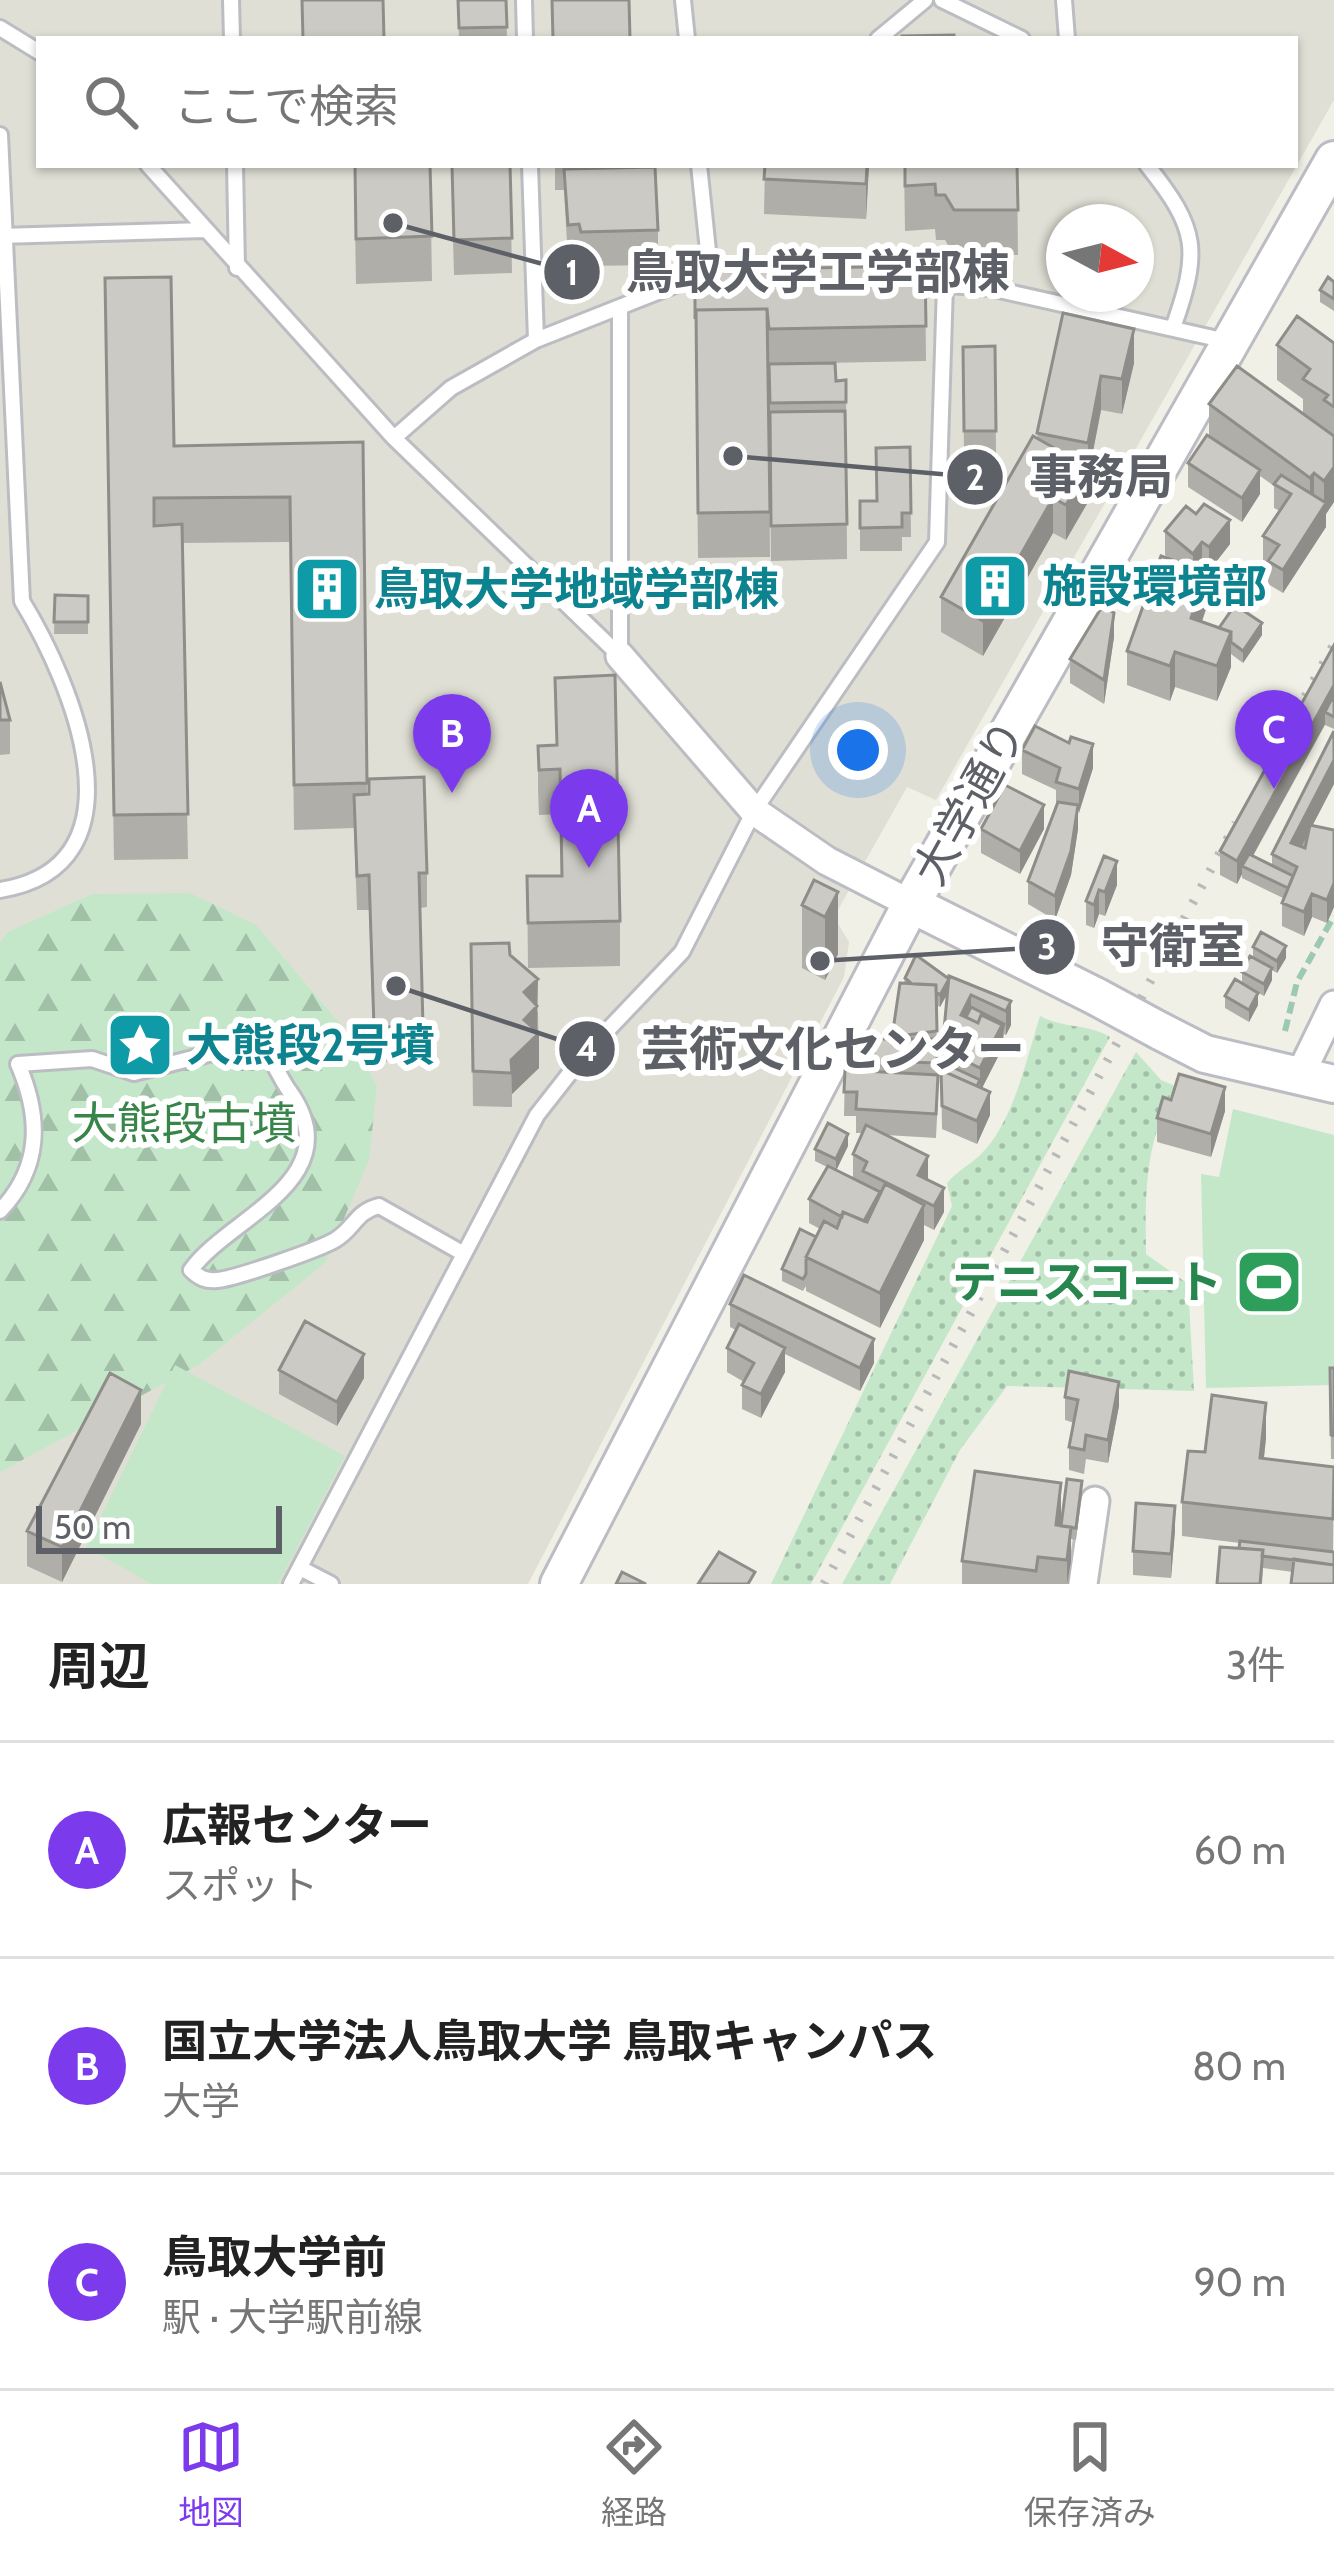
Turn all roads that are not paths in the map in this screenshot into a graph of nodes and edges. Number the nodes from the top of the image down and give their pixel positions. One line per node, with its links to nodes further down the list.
1 (231, 0): 8 (lane)
2 (524, 0): 9 (lane)
3 (683, 0): 10 (lane)
4 (925, 0): 11 (lane)
5 (942, 0): 12 (lane)
6 (1064, 0): 13 (lane)
7 (0, 28): 14 (lane)
8 (232, 36)
9 (525, 36)
10 (687, 36)
11 (882, 36)
12 (1016, 36)
13 (1066, 36)
14 (36, 50)
15 (0, 135): 23 (lane)
16 (1334, 160): 30 (street, 大学通り)
17 (151, 168): 22 (lane)
18 (235, 168): 24 (lane)
19 (530, 168): 29 (lane)
20 (700, 168): 27 (lane)
21 (1149, 168): 28 (lane)
22 (205, 230): 23 (lane); 24 (lane)
23 (2, 236): 34 (lane)
24 (237, 268): 31 (lane)
25 (888, 281): 26 (lane)
26 (945, 285): 28 (lane); 33 (lane)
27 (620, 307): 29 (lane); 32 (lane)
28 (1173, 328): 30 (lane)
29 (536, 340): 31 (lane)
30 (1230, 341): 35 (street, 大学通り)
31 (394, 438): 32 (lane)
32 (620, 656): 33 (street)
33 (754, 811): 35 (street); 39 (lane)
34 (0, 890)
35 (911, 904): 37 (street, bridge); 44 (street, 大学通り)
36 (1334, 1005): 37 (street)
37 (1317, 1081)
38 (0, 1211): 39 (lane)
39 (464, 1254): 41 (lane)
40 (1095, 1502): 45 (street)
41 (300, 1568): 42 (lane); 43 (lane)
42 (291, 1584)
43 (331, 1584)
44 (559, 1584)
45 (1083, 1584)

